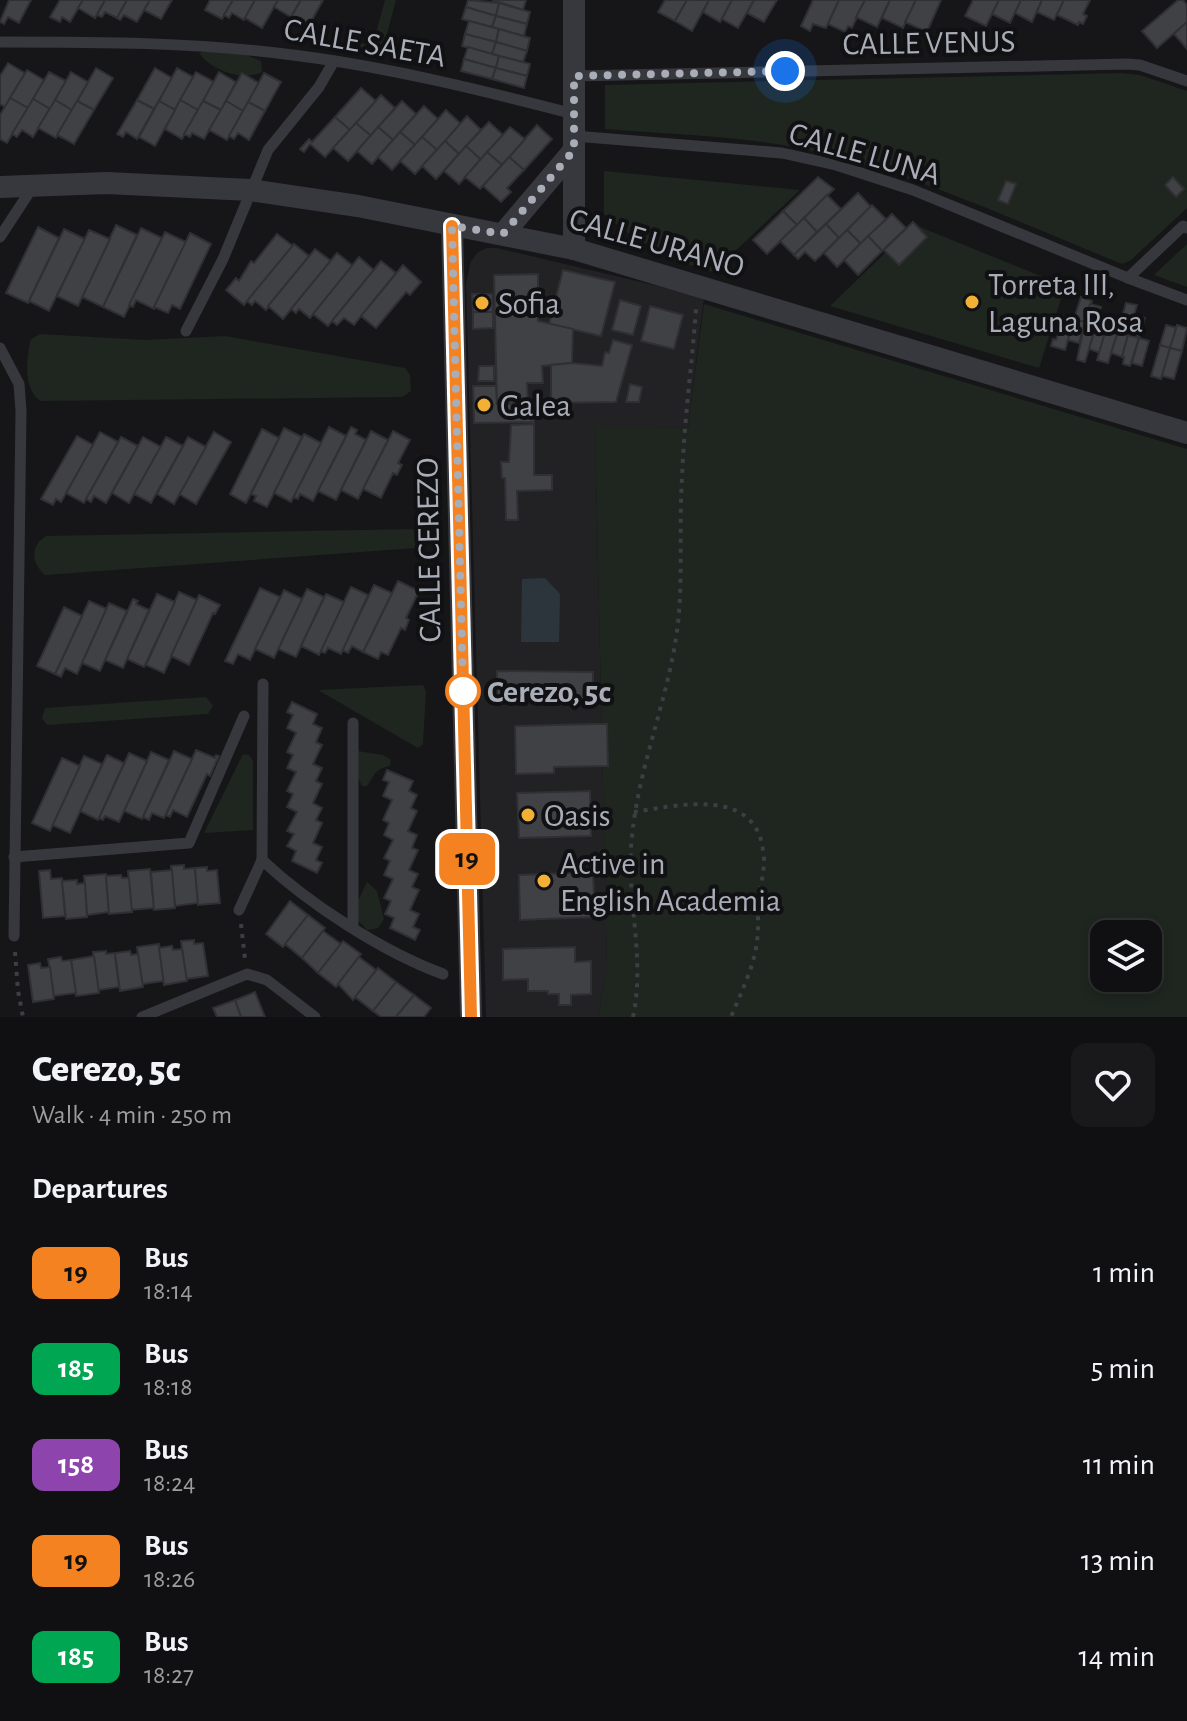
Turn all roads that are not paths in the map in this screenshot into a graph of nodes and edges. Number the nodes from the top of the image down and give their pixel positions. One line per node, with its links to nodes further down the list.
1 (574, 0): 4 (street)
2 (0, 42): 3 (lane, CALLE SAETA)
3 (334, 61): 6 (lane, CALLE SAETA); 9 (lane)
4 (574, 76): 5 (lane, CALLE VENUS); 6 (street)
5 (1187, 81)
6 (574, 133): 12 (street); 14 (street); 15 (lane, CALLE LUNA)
7 (34, 185): 8 (street, CALLE URANO); 9 (street, CALLE URANO); 13 (lane)
8 (0, 187)
9 (250, 190): 10 (street, CALLE URANO); 17 (lane)
10 (452, 226): 12 (street, CALLE URANO); 31 (street, CALLE CEREZO)
11 (1186, 226): 15 (lane)
12 (503, 234): 14 (street, CALLE URANO)
13 (0, 237)
14 (574, 249): 19 (street, CALLE URANO)
15 (1128, 278): 16 (lane, CALLE LUNA)
16 (1187, 300)
17 (186, 331)
18 (0, 349): 23 (lane)
19 (1187, 433)
20 (263, 684): 24 (lane)
21 (244, 716): 23 (lane)
22 (353, 723): 26 (lane)
23 (14, 857): 27 (lane)
24 (262, 860): 25 (lane); 26 (lane)
25 (239, 910)
26 (353, 927): 28 (lane)
27 (14, 936)
28 (443, 974)
29 (142, 1017): 30 (lane)
30 (315, 1017)
31 (471, 1017)

